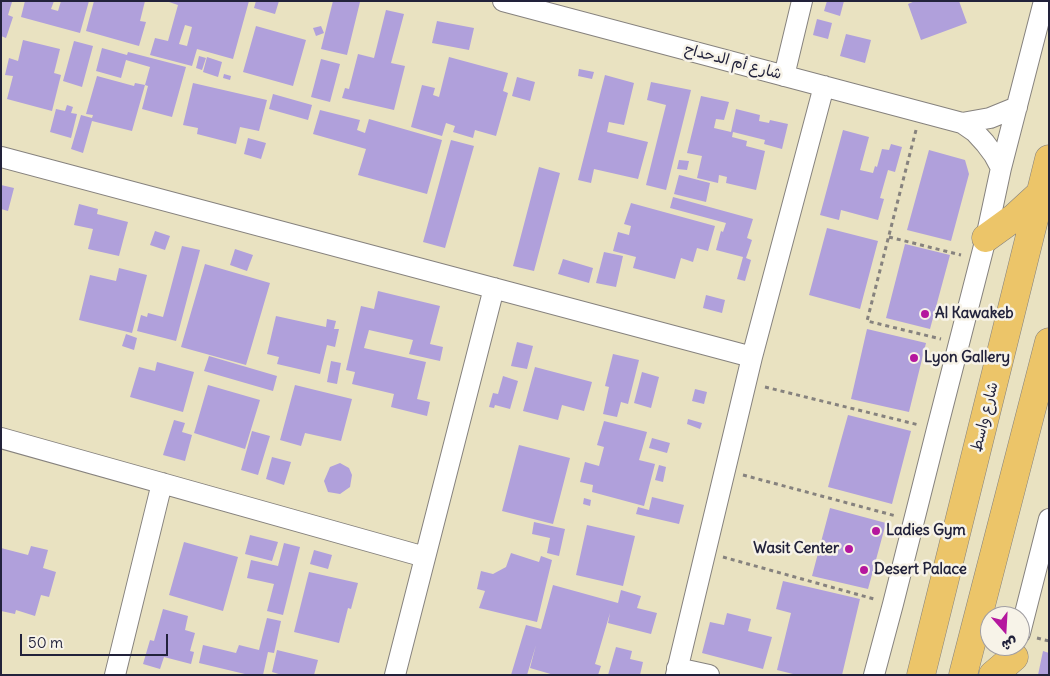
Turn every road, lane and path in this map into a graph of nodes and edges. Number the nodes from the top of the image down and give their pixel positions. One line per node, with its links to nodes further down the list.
1 (503, 1): 4 (street, شارع أم الدحداح)
2 (802, 1): 4 (street)
3 (1044, 1): 6 (street)
4 (784, 76): 5 (street, شارع أم الدحداح)
5 (824, 86): 7 (street, شارع أم الدحداح); 18 (street)
6 (1017, 107): 8 (street, شارع أم الدحداح); 11 (street)
7 (920, 112): 8 (street, شارع أم الدحداح); 13 (path)
8 (962, 123): 11 (street, شارع أم الدحداح)
9 (1, 157): 15 (street)
10 (1049, 159): 12 (main road, شارع واسط)
11 (1001, 168): 14 (street)
12 (1040, 194): 14 (main road); 36 (main road, شارع واسط)
13 (889, 237): 14 (path); 17 (path)
14 (984, 249): 17 (street)
15 (494, 288): 18 (street); 27 (street)
16 (1049, 342): 37 (main road)
17 (960, 344): 20 (street)
18 (752, 357): 19 (street)
19 (746, 383): 20 (path); 22 (street)
20 (937, 429): 25 (street)
21 (1, 438): 23 (street)
22 (725, 470): 25 (path); 26 (street)
23 (162, 483): 27 (street); 32 (street)
24 (1049, 519): 29 (street)
25 (914, 521): 28 (street)
26 (706, 552): 28 (path); 31 (street)
27 (426, 557): 33 (street)
28 (893, 604): 35 (street)
29 (1027, 606)
30 (1012, 656): 38 (main road)
31 (677, 671): 34 (street)
32 (114, 675)
33 (395, 675)
34 (709, 675)
35 (874, 675)
36 (921, 675)
37 (963, 675)
38 (993, 675)

